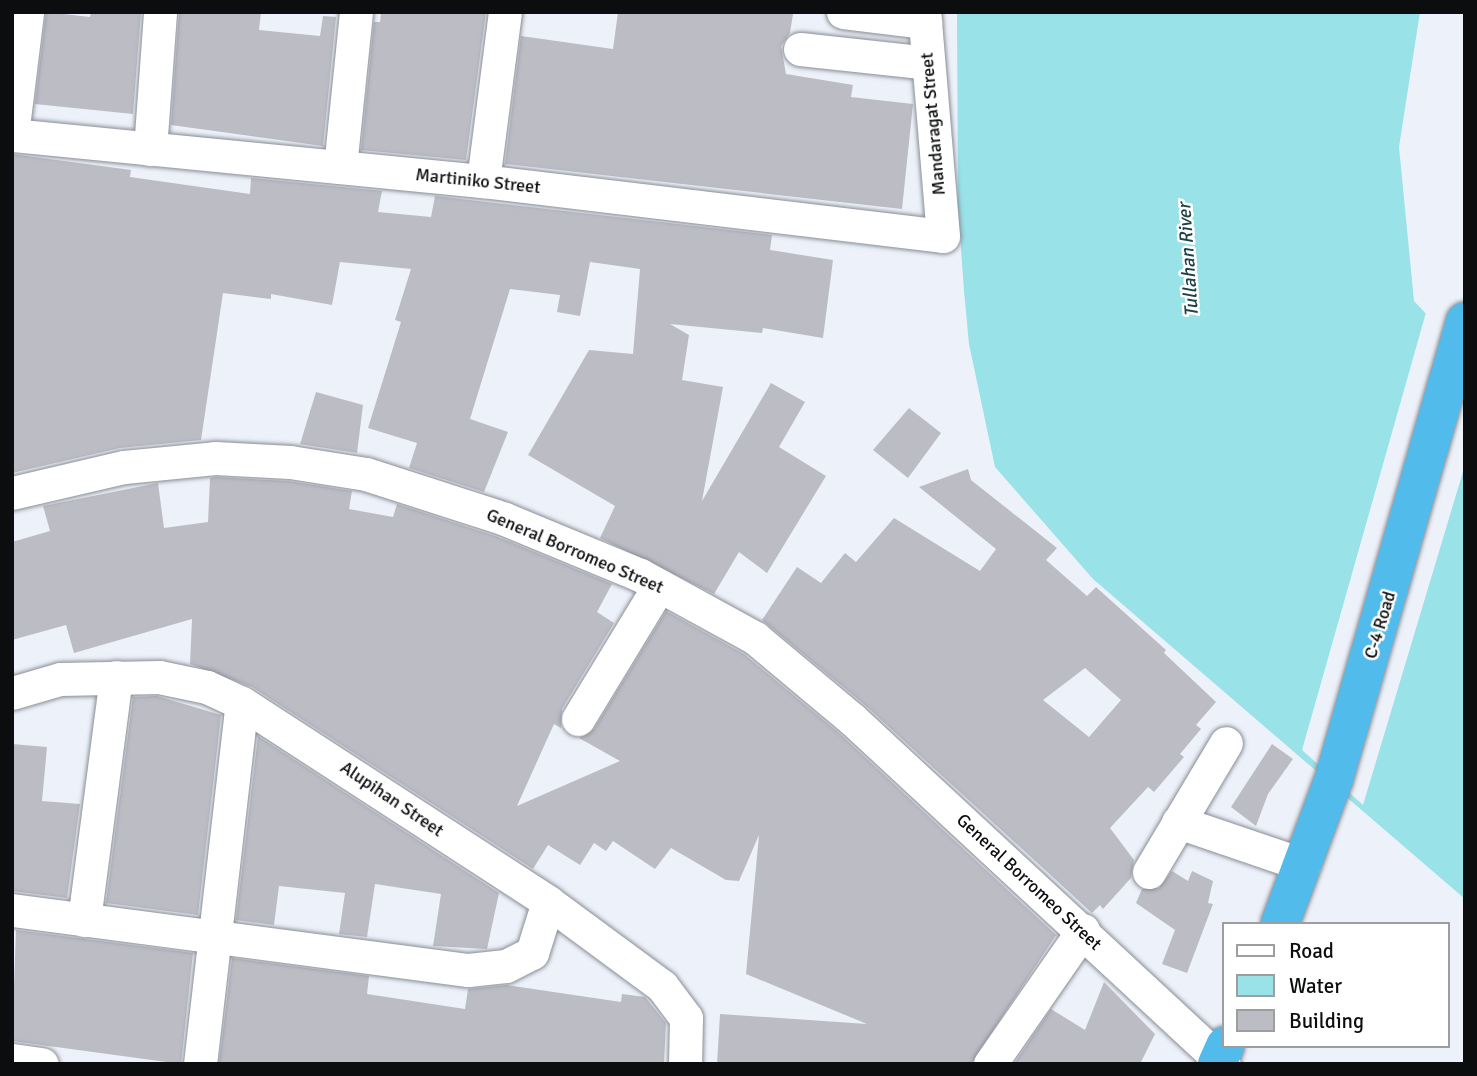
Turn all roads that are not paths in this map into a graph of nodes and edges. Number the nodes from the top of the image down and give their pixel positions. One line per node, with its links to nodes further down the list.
1 (27, 12): 9 (street)
2 (160, 12): 10 (street)
3 (356, 12): 11 (street)
4 (505, 12): 12 (street)
5 (843, 12): 6 (street)
6 (924, 17): 8 (street, Mandaragat Street)
7 (800, 49): 8 (street)
8 (928, 63): 13 (street, Mandaragat Street)
9 (12, 135): 10 (street, Martiniko Street)
10 (150, 149): 11 (street, Martiniko Street)
11 (340, 167): 12 (street, Martiniko Street)
12 (483, 181): 13 (street, Martiniko Street)
13 (943, 236)
14 (1465, 321): 23 (highway, C-4 Road)
15 (12, 493): 16 (street, General Borromeo Street)
16 (659, 586): 20 (street); 29 (street, General Borromeo Street)
17 (116, 677): 18 (street, Alupihan Street); 19 (street, Alupihan Street); 27 (street)
18 (12, 693)
19 (242, 703): 25 (street, Alupihan Street); 30 (street)
20 (578, 719)
21 (1226, 743): 22 (street)
22 (1178, 822): 23 (street); 24 (street)
23 (1304, 865): 28 (highway, C-4 Road)
24 (1149, 872)
25 (548, 902): 30 (street); 35 (street, Alupihan Street)
26 (12, 910): 27 (street)
27 (84, 920): 30 (street)
28 (1281, 922)
29 (1083, 930): 31 (street, General Borromeo Street); 36 (street)
30 (213, 936): 34 (street)
31 (1221, 1058)
32 (12, 1060): 33 (street)
33 (42, 1064)
34 (200, 1064)
35 (685, 1064)
36 (990, 1064)

